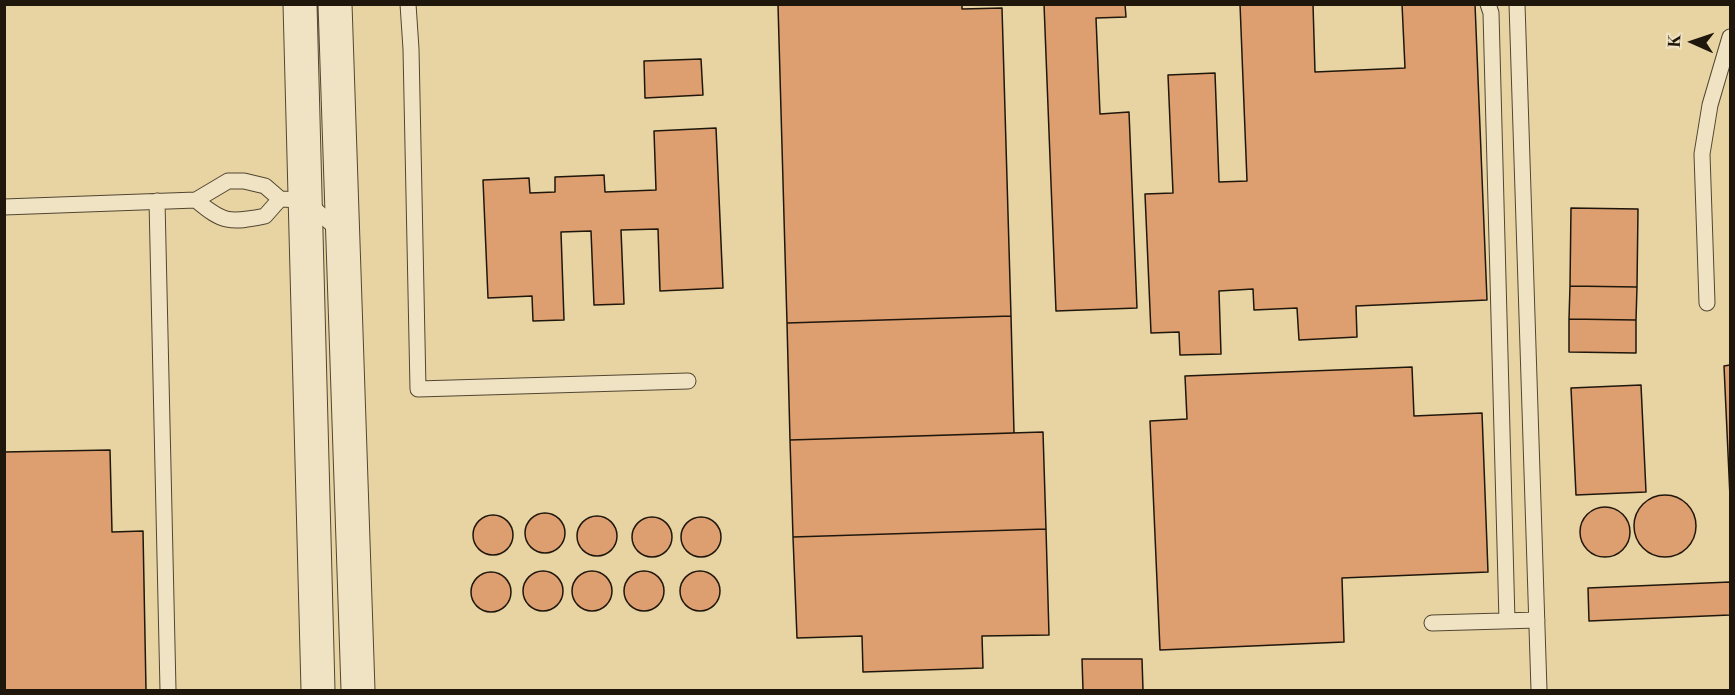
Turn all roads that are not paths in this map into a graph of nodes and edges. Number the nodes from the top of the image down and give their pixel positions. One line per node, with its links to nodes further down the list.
1 (300, 4): 7 (street)
2 (335, 4): 11 (street)
3 (408, 4): 13 (lane)
4 (1488, 4): 15 (lane)
5 (1517, 4): 14 (lane)
6 (1731, 38): 12 (lane)
7 (292, 199): 8 (lane); 8 (lane); 11 (lane); 18 (street)
8 (196, 200): 9 (lane)
9 (156, 201): 10 (lane); 17 (lane)
10 (4, 207)
11 (343, 233): 19 (street)
12 (1707, 303)
13 (688, 381)
14 (1537, 620): 15 (lane); 20 (lane)
15 (1507, 621): 16 (lane)
16 (1432, 623)
17 (168, 690)
18 (318, 690)
19 (358, 690)
20 (1539, 690)

